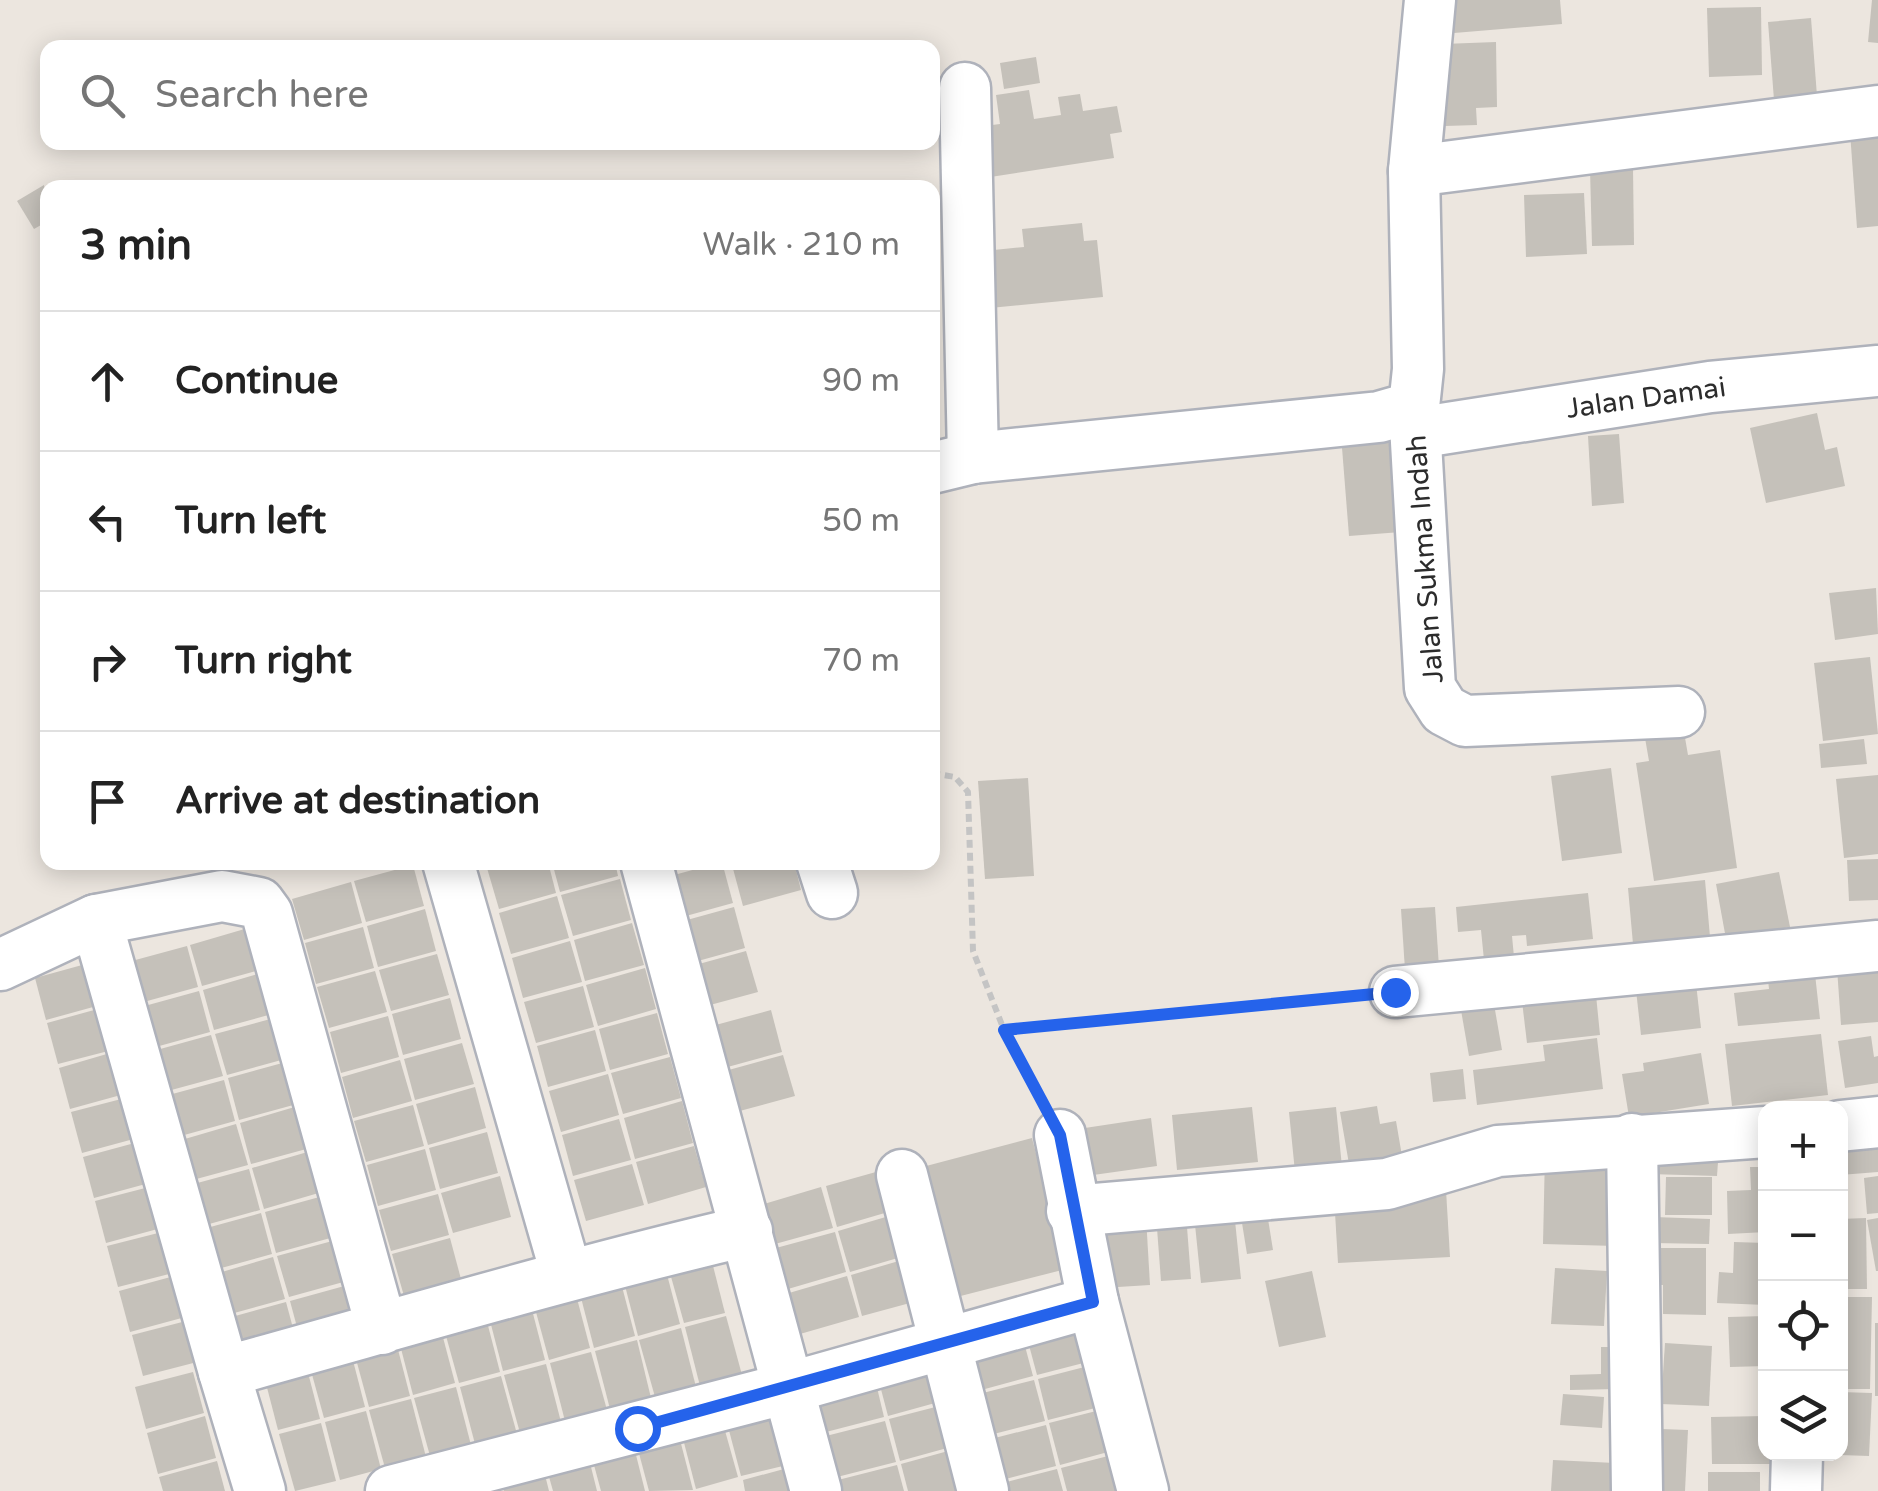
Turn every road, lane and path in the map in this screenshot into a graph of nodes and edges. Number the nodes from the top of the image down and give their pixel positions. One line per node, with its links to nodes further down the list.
1 (1430, 0): 4 (street, Jalan Sukma Indah)
2 (964, 88): 7 (street)
3 (1878, 110): 4 (street)
4 (1414, 171): 6 (street, Jalan Sukma Indah)
5 (1878, 371): 6 (street, Jalan Damai)
6 (1415, 420): 7 (street, Jalan Damai); 8 (street, Jalan Sukma Indah)
7 (953, 463)
8 (1680, 712)
9 (940, 774): 16 (path)
10 (450, 870): 25 (street)
11 (648, 870): 24 (street)
12 (96, 920): 14 (street); 27 (street); 29 (street)
13 (1878, 946): 15 (street)
14 (0, 965)
15 (1395, 992): 16 (path)
16 (1004, 1030): 20 (path)
17 (1878, 1122): 18 (street)
18 (1848, 1125)
19 (1758, 1132): 21 (street)
20 (1060, 1135): 23 (street)
21 (1632, 1138): 23 (street); 37 (street)
22 (902, 1175): 28 (street)
23 (1072, 1211): 26 (street)
24 (747, 1231): 25 (street); 30 (street)
25 (566, 1273): 27 (street)
26 (1093, 1302): 28 (street); 36 (street)
27 (382, 1329): 29 (street)
28 (942, 1342): 30 (street); 35 (street)
29 (224, 1372): 32 (street)
30 (788, 1388): 33 (street); 34 (street)
31 (1797, 1461): 38 (street)
32 (260, 1491)
33 (391, 1491)
34 (816, 1491)
35 (982, 1491)
36 (1143, 1491)
37 (1636, 1491)
38 (1796, 1491)

